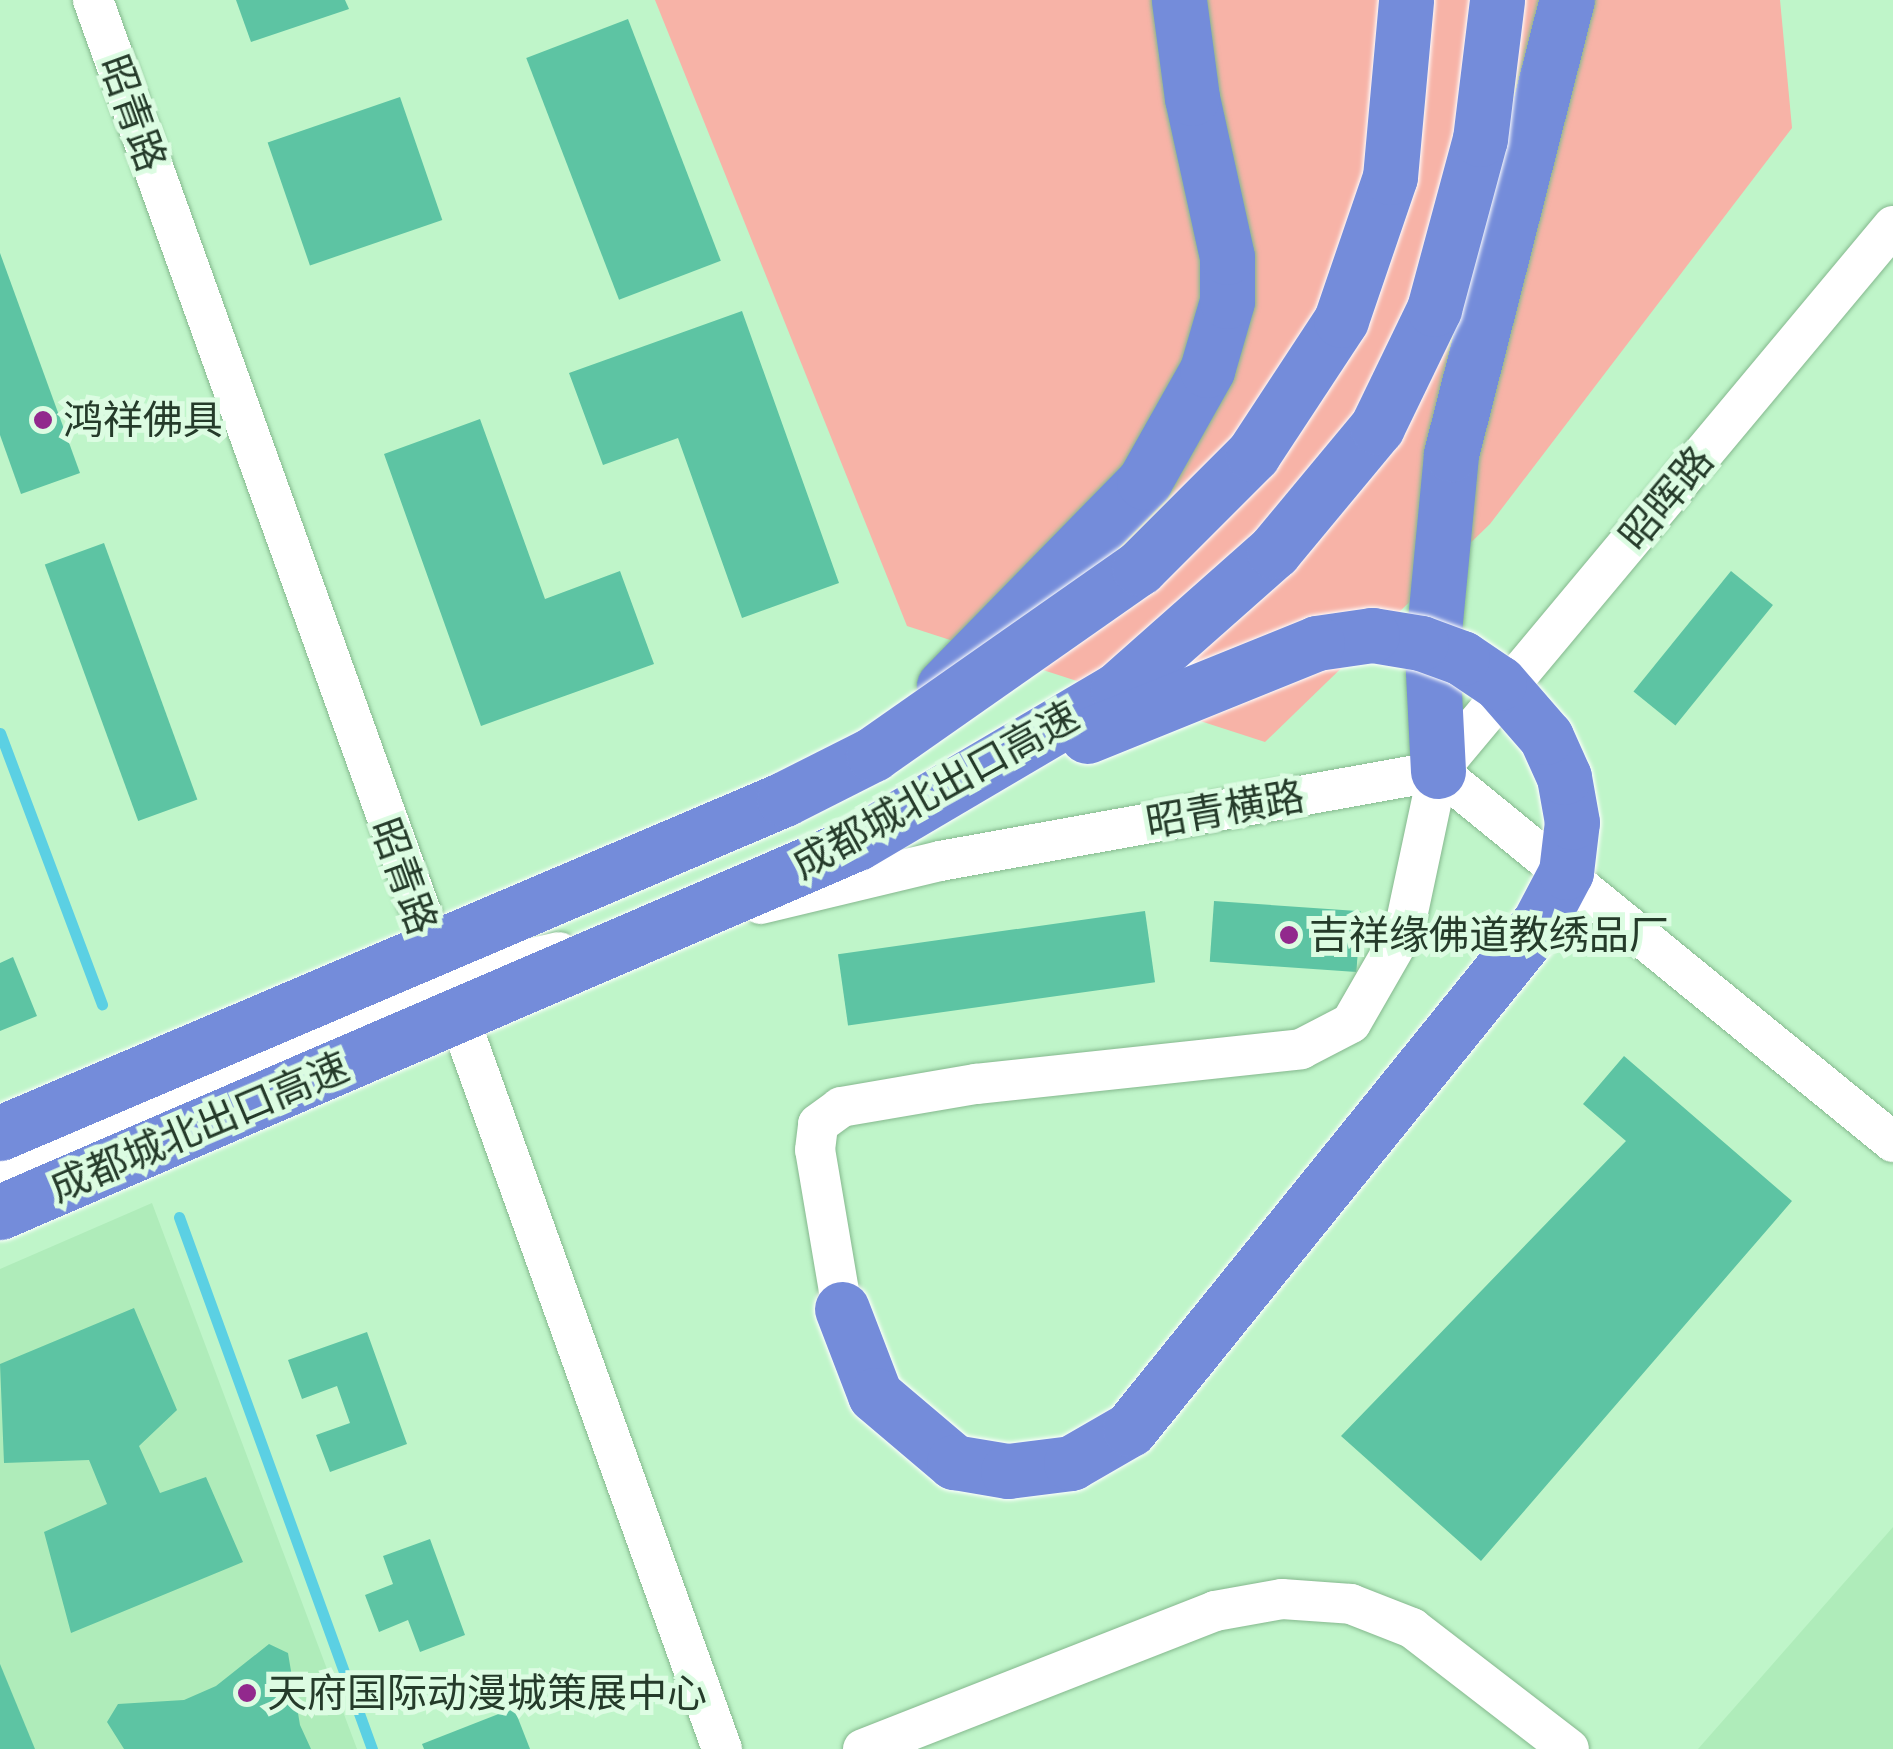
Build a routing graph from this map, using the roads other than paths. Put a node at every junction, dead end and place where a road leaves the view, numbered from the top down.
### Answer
1 (93, 0) edge
2 (1179, 0) edge
3 (1406, 0) edge
4 (1497, 0) edge
5 (1567, 0) edge
6 (1893, 226) edge
7 (873, 754) junction
8 (1438, 771) junction
9 (857, 843) junction
10 (440, 980) junction
11 (0, 1133) edge
12 (1893, 1142) edge
13 (0, 1170) edge
14 (0, 1212) edge
15 (842, 1308) joint
16 (722, 1749) edge
17 (863, 1749) edge
18 (1569, 1749) edge

1 - 10 street, 昭青路
2 - 7 highway, bridge
3 - 7 highway, 成都城北出口高速, bridge
4 - 9 highway, 成都城北出口高速, bridge
5 - 8 highway
6 - 8 street, 昭晖路
7 - 11 highway, 成都城北出口高速, bridge
8 - 10 street, 昭青横路
8 - 12 street
8 - 15 street
9 - 14 highway, 成都城北出口高速, bridge
9 - 15 highway, bridge
10 - 13 street, 昭青横路
10 - 16 street, 昭青路
17 - 18 street

